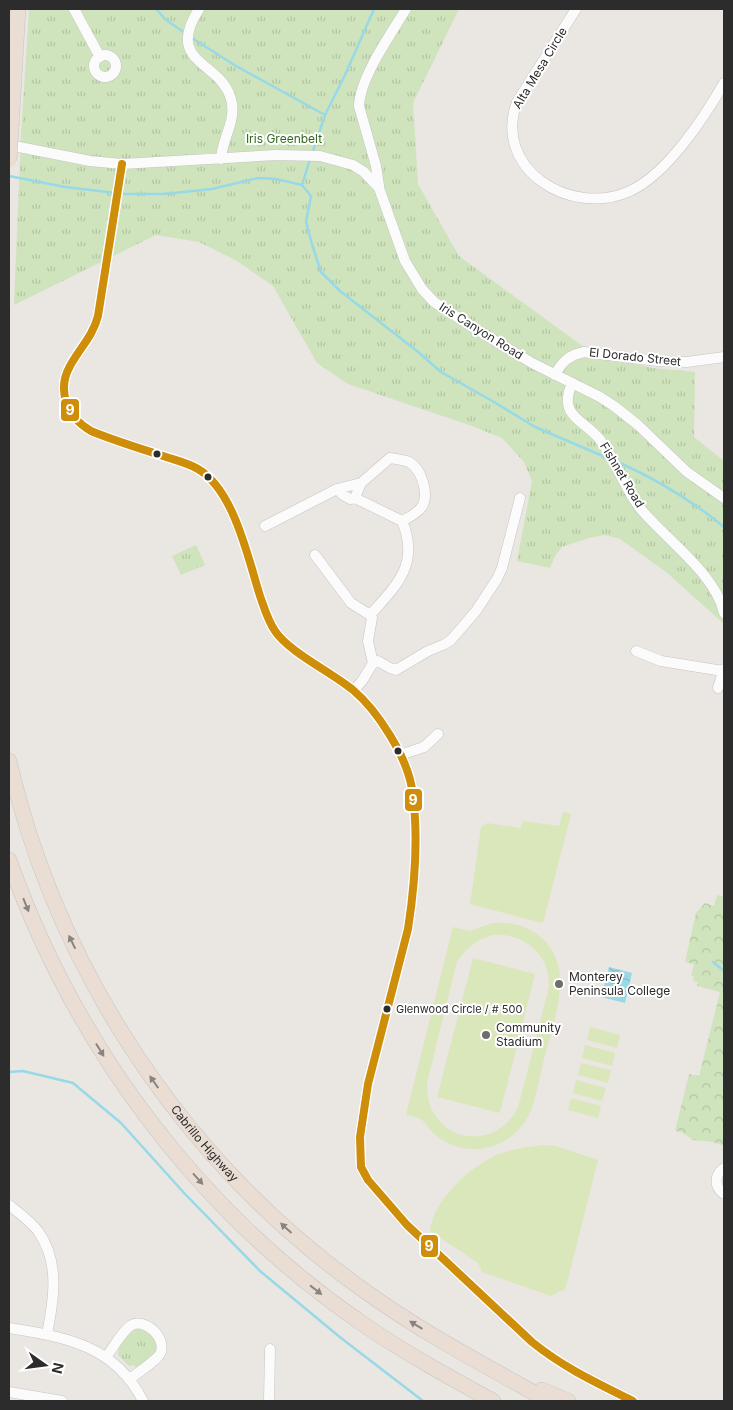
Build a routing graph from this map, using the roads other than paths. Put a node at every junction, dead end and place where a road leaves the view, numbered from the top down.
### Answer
1 (18, 9) edge
2 (74, 9) edge
3 (199, 9) edge
4 (406, 9) edge
5 (576, 9) edge
6 (100, 57) dead end
7 (724, 83) edge
8 (9, 145) edge
9 (221, 159) junction
10 (9, 160) edge
11 (122, 164) junction
12 (379, 188) junction
13 (724, 357) edge
14 (555, 374) junction
15 (572, 383) junction
16 (361, 483) junction
17 (336, 489) junction
18 (355, 498) junction
19 (520, 498) dead end
20 (724, 498) edge
21 (402, 521) junction
22 (265, 526) dead end
23 (314, 555) dead end
24 (724, 614) edge
25 (370, 615) junction
26 (636, 651) dead end
27 (373, 663) junction
28 (724, 670) edge
29 (718, 688) dead end
30 (354, 690) junction
31 (438, 734) dead end
32 (400, 755) junction
33 (9, 761) edge
34 (9, 860) edge
35 (724, 1168) edge
36 (724, 1194) edge
37 (9, 1205) edge
38 (9, 1328) edge
39 (47, 1334) junction
40 (270, 1349) dead end
41 (106, 1357) junction
42 (475, 1359) junction
43 (130, 1379) junction
44 (471, 1389) junction
45 (9, 1392) edge
46 (62, 1401) edge
47 (143, 1401) edge
48 (269, 1401) edge
49 (484, 1401) edge
50 (494, 1401) edge
51 (549, 1401) edge
52 (568, 1401) edge
53 (633, 1401) edge

1 - 10 highway, bridge
2 - 6 street
3 - 9 street
4 - 12 street
5 - 7 street, Alta Mesa Circle
8 - 11 street, Iris Canyon Road
9 - 11 street, Iris Canyon Road
9 - 12 street, Iris Canyon Road
11 - 30 street
12 - 14 street, Iris Canyon Road
13 - 14 street, El Dorado Street
14 - 15 street, Iris Canyon Road
15 - 20 street, Iris Canyon Road
15 - 24 street, Fishnet Road
16 - 17 street
16 - 18 street
16 - 21 street
17 - 18 street
17 - 22 street
18 - 21 street
19 - 27 street
21 - 25 street
23 - 25 street
25 - 27 street
26 - 28 street
27 - 30 street
28 - 29 street
30 - 32 street
31 - 32 street
32 - 53 street
42 -> 33 highway, Cabrillo Highway
34 -> 44 highway
35 - 36 street
37 - 39 street
38 - 39 street
39 - 41 street
40 - 48 street
41 - 43 street
41 - 43 street
42 - 51 highway, Cabrillo Highway
42 - 52 highway
43 - 47 street
44 - 49 highway
44 - 50 highway
45 - 46 street

